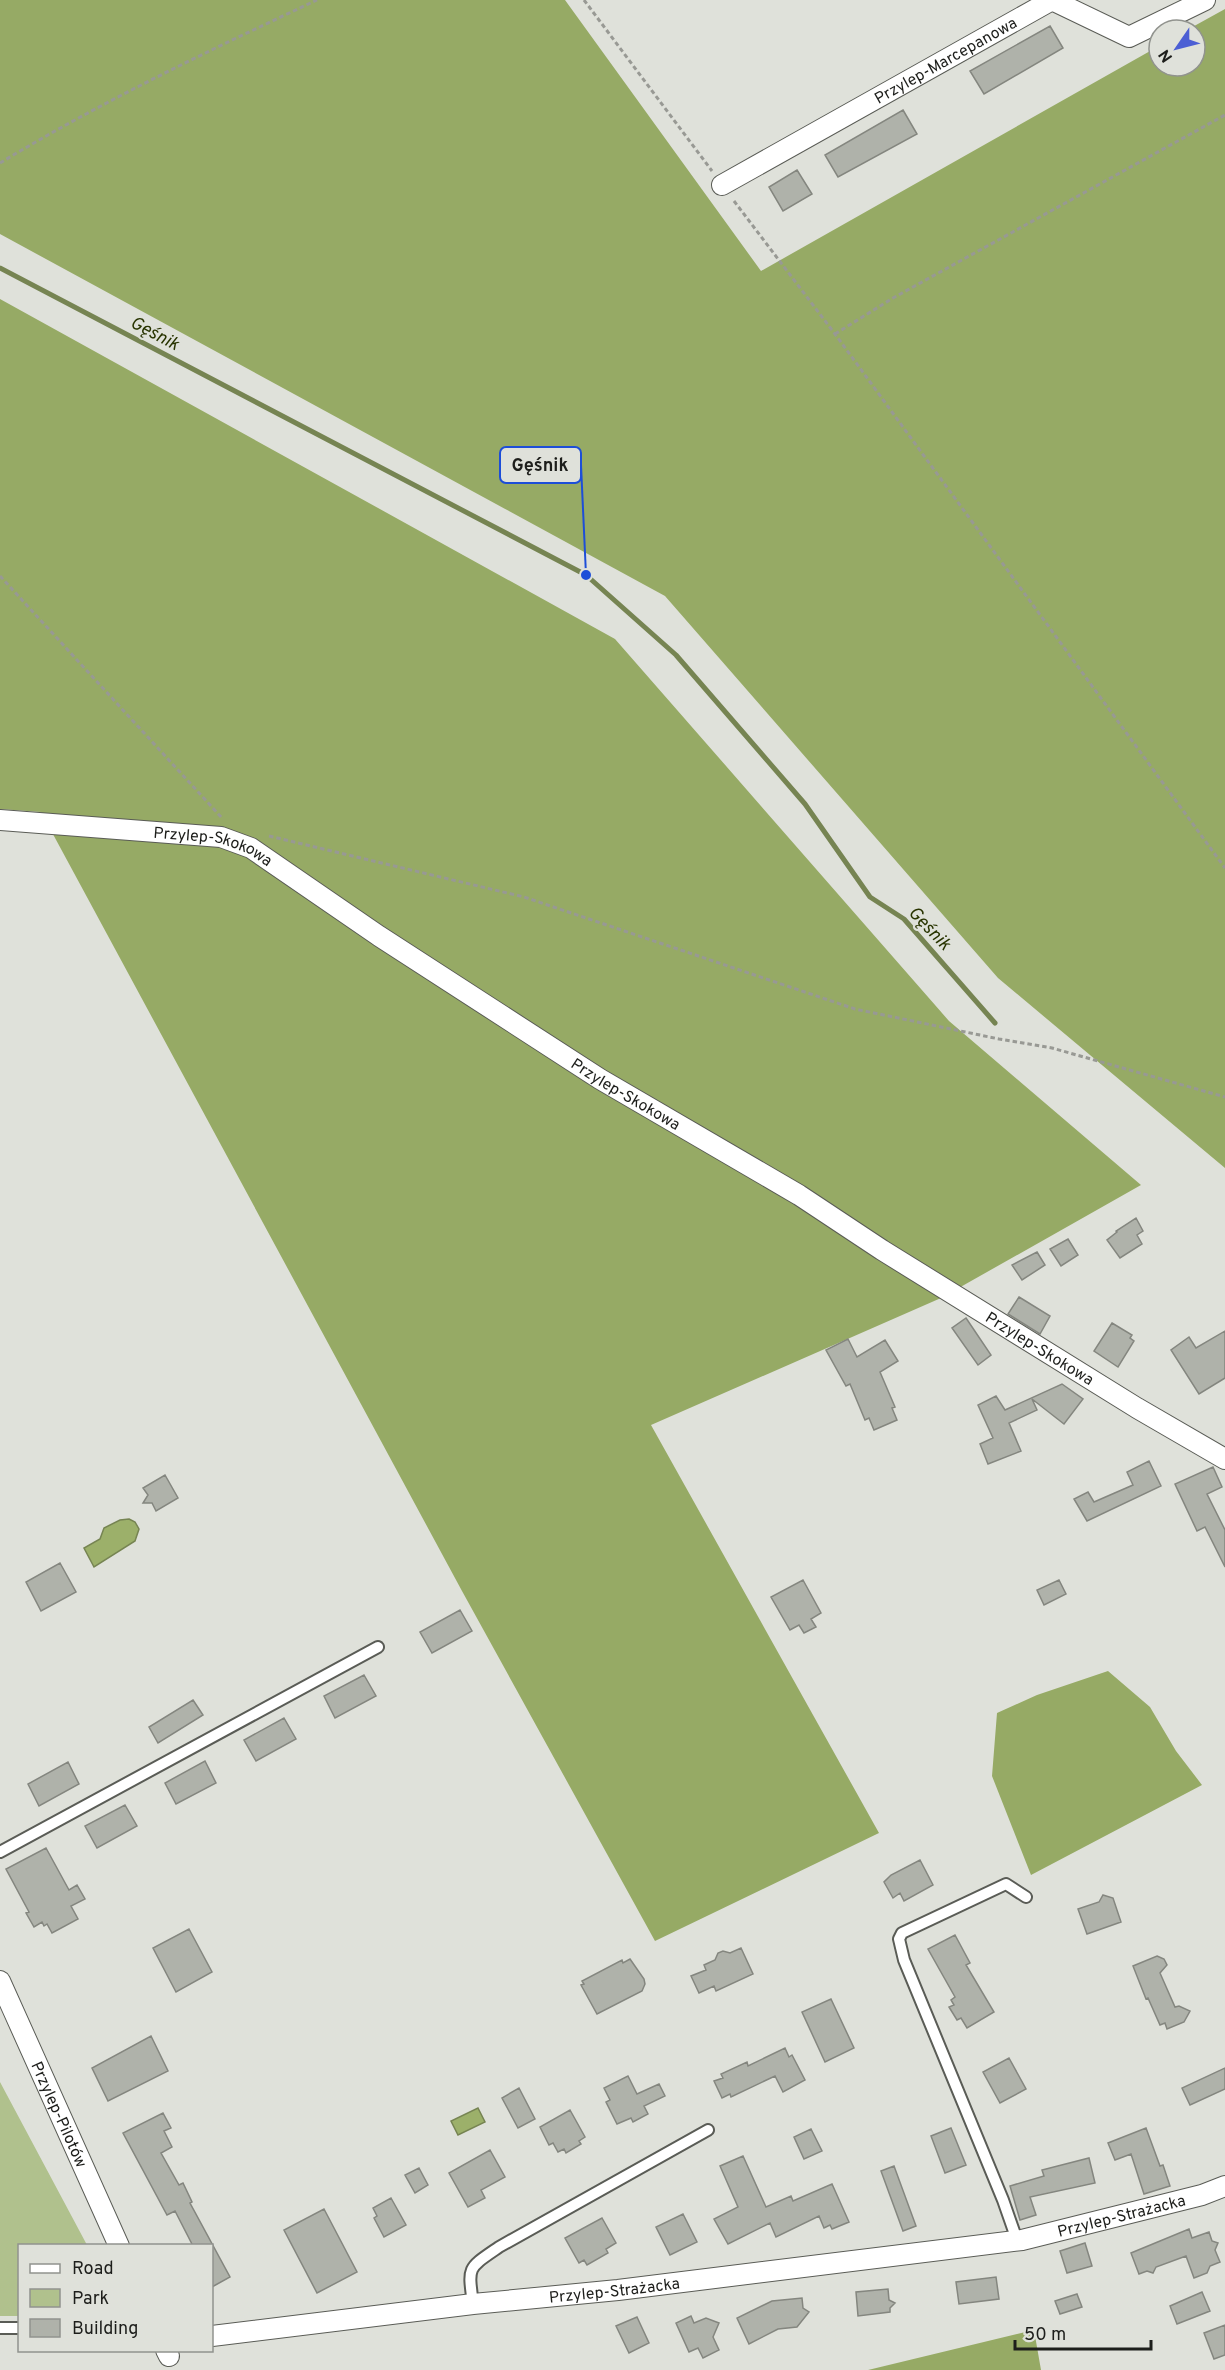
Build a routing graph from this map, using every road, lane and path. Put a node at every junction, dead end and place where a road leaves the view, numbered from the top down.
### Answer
1 (317, 0) edge
2 (584, 0) edge
3 (1205, 0) edge
4 (1225, 115) edge
5 (0, 163) edge
6 (722, 185) junction
7 (835, 334) junction
8 (0, 576) edge
9 (0, 820) edge
10 (224, 820) dead end
11 (265, 836) dead end
12 (1225, 868) edge
13 (1225, 1097) edge
14 (1225, 1459) edge
15 (378, 1647) dead end
16 (0, 1852) edge
17 (1026, 1897) dead end
18 (0, 1981) edge
19 (708, 2130) dead end
20 (1225, 2186) edge
21 (1017, 2240) junction
22 (118, 2244) edge
23 (473, 2304) junction
24 (0, 2328) edge
25 (18, 2328) edge
26 (213, 2336) edge

1 - 5 path
2 - 6 path
3 - 6 street, Przylep-Marcepanowa
4 - 7 path
6 - 7 path
7 - 12 path
8 - 10 path
9 - 14 street, Przylep-Skokowa
11 - 13 path
15 - 16 lane
17 - 21 lane
18 - 22 street, Przylep-Pilotów
19 - 23 lane
20 - 21 street, Przylep-Strażacka
21 - 23 street, Przylep-Strażacka
23 - 26 street, Przylep-Strażacka
24 - 25 lane

